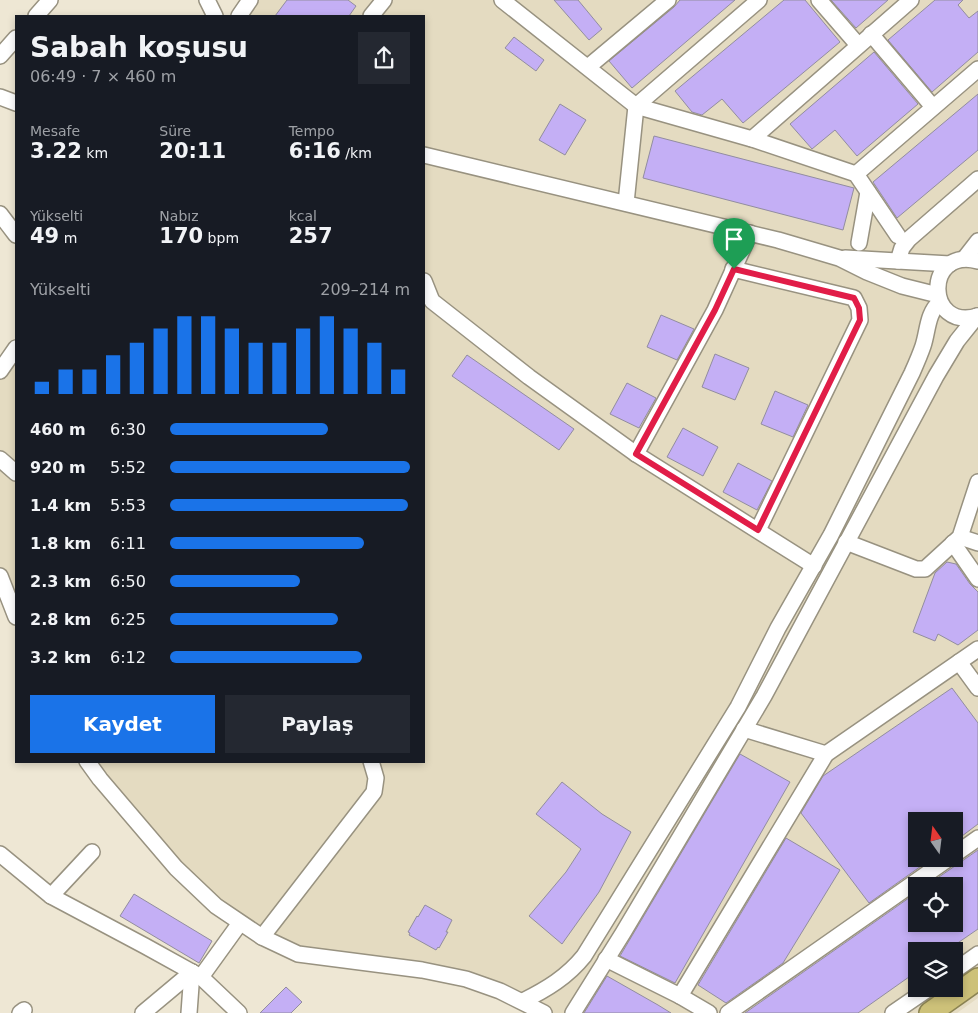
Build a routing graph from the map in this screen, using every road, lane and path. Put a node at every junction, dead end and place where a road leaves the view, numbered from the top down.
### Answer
1 (50, 0) edge
2 (207, 0) edge
3 (250, 0) edge
4 (384, 0) edge
5 (502, 0) edge
6 (668, 0) edge
7 (758, 0) edge
8 (819, 0) edge
9 (911, 0) edge
10 (37, 15) edge
11 (214, 15) edge
12 (240, 15) edge
13 (372, 15) edge
14 (871, 34) junction
15 (15, 39) edge
16 (858, 45) junction
17 (0, 56) edge
18 (588, 68) junction
19 (978, 69) edge
20 (0, 97) edge
21 (15, 103) edge
22 (636, 106) junction
23 (933, 107) junction
24 (752, 139) junction
25 (425, 155) edge
26 (856, 174) junction
27 (978, 179) edge
28 (868, 192) junction
29 (626, 203) junction
30 (1, 216) edge
31 (15, 233) edge
32 (750, 233) junction
33 (898, 236) dead end
34 (978, 241) edge
35 (859, 243) dead end
36 (839, 258) junction
37 (898, 260) junction
38 (964, 261) edge
39 (734, 269) junction
40 (425, 283) edge
41 (939, 299) junction
42 (978, 316) edge
43 (15, 349) edge
44 (0, 371) edge
45 (636, 454) junction
46 (0, 459) edge
47 (15, 473) edge
48 (978, 482) edge
49 (758, 530) junction
50 (957, 540) junction
51 (846, 542) junction
52 (978, 543) edge
53 (814, 566) junction
54 (0, 576) edge
55 (978, 579) edge
56 (15, 614) edge
57 (978, 649) edge
58 (959, 662) junction
59 (978, 688) edge
60 (744, 730) junction
61 (826, 754) junction
62 (89, 763) edge
63 (371, 763) edge
64 (978, 838) edge
65 (963, 849) edge
66 (92, 852) dead end
67 (0, 854) edge
68 (935, 868) edge
69 (51, 896) junction
70 (240, 923) junction
71 (262, 937) junction
72 (978, 954) edge
73 (606, 959) junction
74 (963, 965) edge
75 (196, 974) junction
76 (978, 979) edge
77 (680, 996) junction
78 (916, 997) edge
79 (532, 1009) edge
80 (143, 1013) edge
81 (189, 1013) edge
82 (239, 1013) edge
83 (573, 1013) edge
84 (709, 1013) edge
85 (728, 1013) edge
86 (893, 1013) edge
87 (930, 1013) edge

1 - 10 street
2 - 11 street
3 - 12 street
4 - 13 street
5 - 18 street
6 - 18 street
7 - 22 street
8 - 16 street
9 - 14 street
14 - 16 street
14 - 23 street
15 - 17 street
16 - 24 street
18 - 22 street
19 - 23 street
20 - 21 street
22 - 24 street
22 - 29 street
23 - 26 street
24 - 26 street
25 - 29 street
26 - 28 street
27 - 37 street
28 - 33 street
28 - 35 street
29 - 32 street
30 - 31 street
32 - 36 street
32 - 39 street
34 - 38 street
36 - 37 street
36 - 41 street
37 - 38 street
38 - 41 street
39 - 45 street
39 - 49 street
40 - 45 street
41 - 42 street
41 - 53 street
42 - 51 street
43 - 44 street
45 - 49 street
46 - 47 street
48 - 50 street
49 - 53 street
50 - 51 street
50 - 52 street
50 - 55 street
51 - 60 street
53 - 79 street
54 - 56 street
57 - 58 street
58 - 59 street
58 - 61 street
60 - 61 street
60 - 73 street
61 - 77 street
62 - 70 street
63 - 71 street
64 - 65 street
66 - 69 street
67 - 69 street
68 - 85 street
69 - 75 street
70 - 71 street
70 - 75 street
71 - 79 street
72 - 74 street
73 - 77 street
73 - 83 street
75 - 80 street
75 - 81 street
75 - 82 street
76 - 87 highway
77 - 84 street
78 - 86 street

